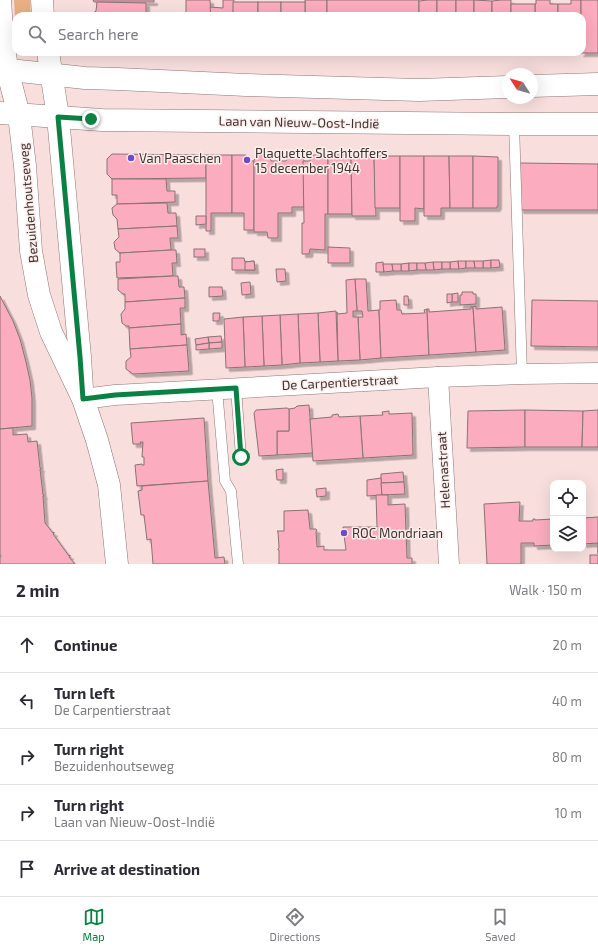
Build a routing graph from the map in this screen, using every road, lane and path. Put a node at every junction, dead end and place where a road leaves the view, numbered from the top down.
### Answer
1 (0, 0) edge
2 (42, 0) edge
3 (43, 12) edge
4 (49, 56) edge
5 (3, 69) edge
6 (52, 75) junction
7 (598, 84) edge
8 (538, 86) edge
9 (502, 87) edge
10 (10, 114) edge
11 (58, 117) junction
12 (514, 124) junction
13 (598, 124) edge
14 (598, 373) edge
15 (522, 374) junction
16 (438, 377) junction
17 (226, 389) junction
18 (83, 399) junction
19 (241, 457) dead end
20 (117, 564) edge
21 (238, 564) edge
22 (449, 564) edge

1 - 5 main road, Bezuidenhoutseweg
2 - 3 main road
4 - 6 main road, Bezuidenhoutseweg
5 - 6 main road
5 - 10 main road, Bezuidenhoutseweg
6 - 9 main road
6 - 11 main road, Bezuidenhoutseweg
7 - 8 main road
10 - 11 main road, Laan van Nieuw-Oost-Indië
10 - 18 main road, Bezuidenhoutseweg
11 - 12 main road, Laan van Nieuw-Oost-Indië
11 - 18 main road, Bezuidenhoutseweg
12 - 13 main road, Laan van Nieuw-Oost-Indië
12 - 15 lane
14 - 15 street, De Carpentierstraat
15 - 16 street, De Carpentierstraat
16 - 17 street, De Carpentierstraat
16 - 22 street, Helenastraat
17 - 18 street, De Carpentierstraat
17 - 19 lane
17 - 21 lane
18 - 20 main road, Bezuidenhoutseweg

